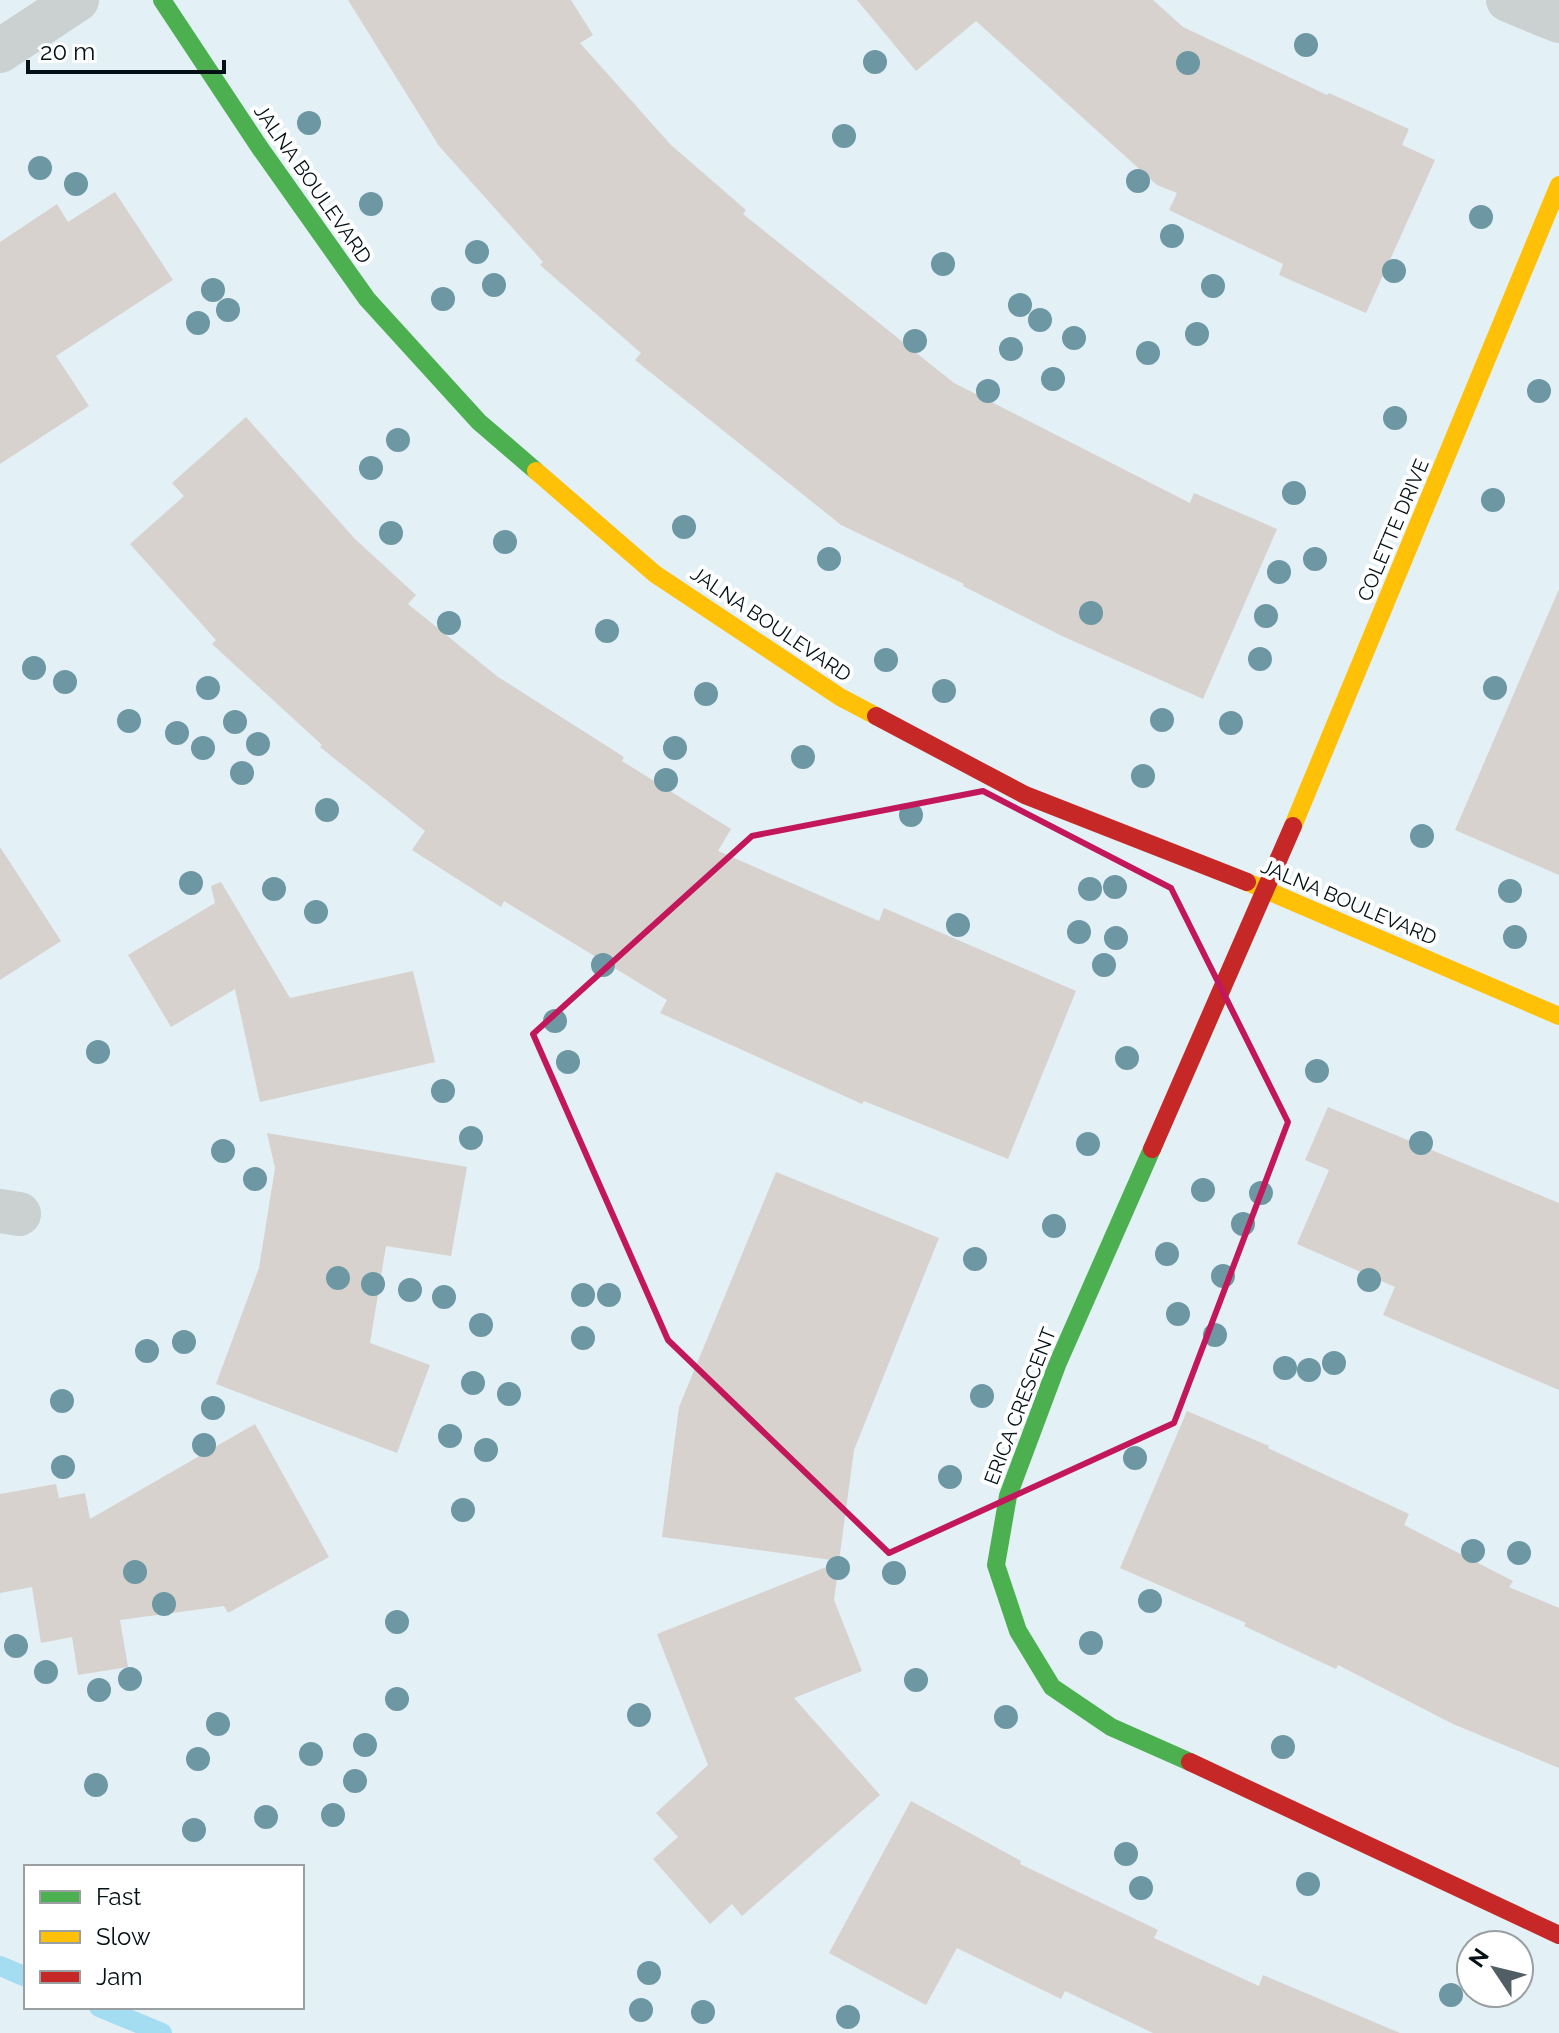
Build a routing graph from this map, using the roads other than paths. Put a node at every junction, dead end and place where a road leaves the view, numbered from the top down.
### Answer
1 (77, 0) edge
2 (162, 0) edge
3 (1508, 0) edge
4 (1559, 21) edge
5 (0, 51) edge
6 (1559, 185) edge
7 (1267, 890) junction
8 (1559, 1016) edge
9 (1559, 1935) edge

1 - 5 street
2 - 7 street, JALNA BOULEVARD
3 - 4 street
6 - 7 street, COLETTE DRIVE
7 - 8 street, JALNA BOULEVARD
7 - 9 street, ERICA CRESCENT

